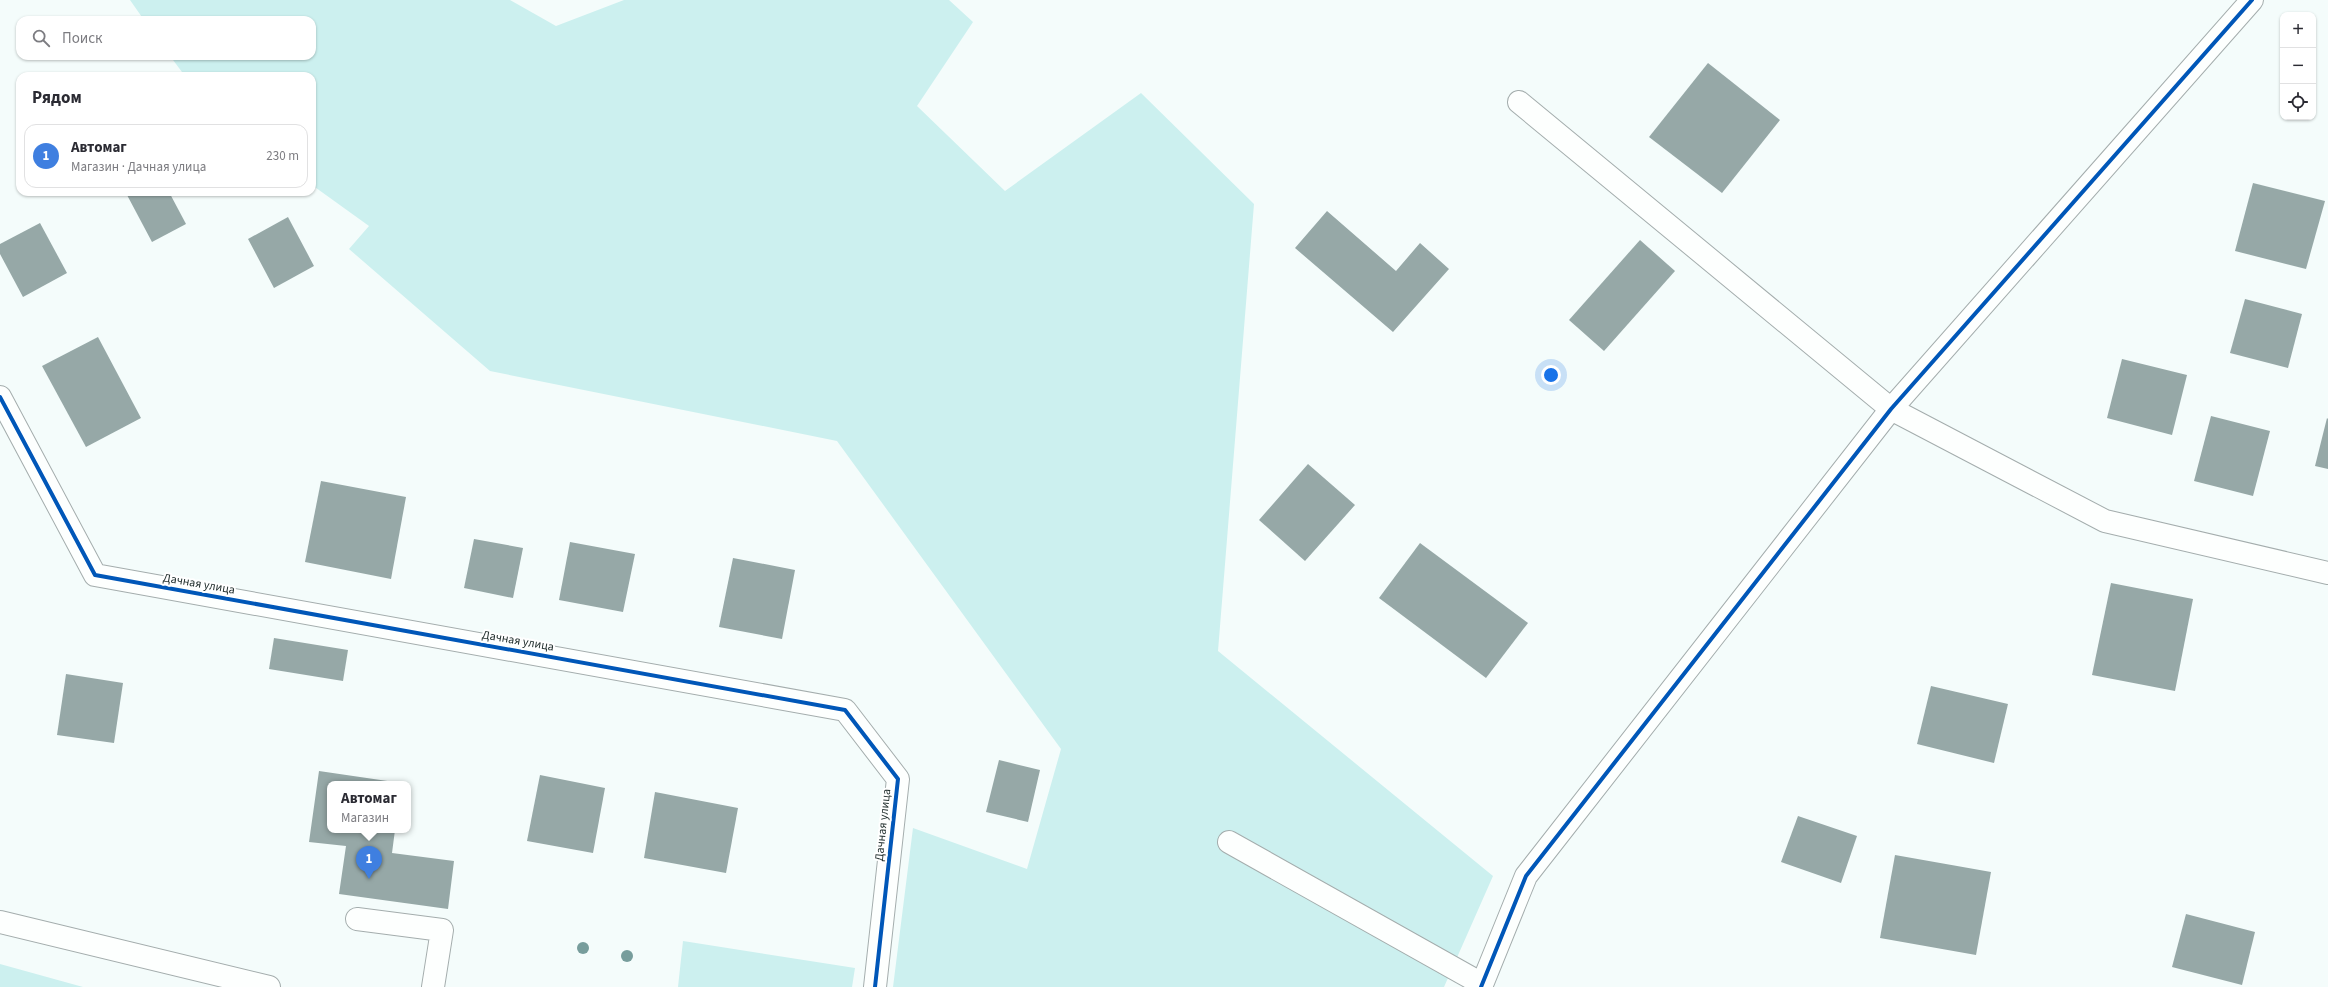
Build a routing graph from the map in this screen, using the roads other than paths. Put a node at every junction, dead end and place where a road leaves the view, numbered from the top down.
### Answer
1 (2252, 0) edge
2 (1519, 102) dead end
3 (0, 397) edge
4 (1891, 409) junction
5 (2328, 573) edge
6 (1229, 842) dead end
7 (357, 919) dead end
8 (0, 922) edge
9 (1482, 985) edge
10 (269, 987) edge
11 (433, 987) edge
12 (875, 987) edge

1 - 4 street
2 - 4 street
3 - 12 street, Дачная улица
4 - 5 street
4 - 9 street
6 - 9 street
7 - 11 street
8 - 10 street

